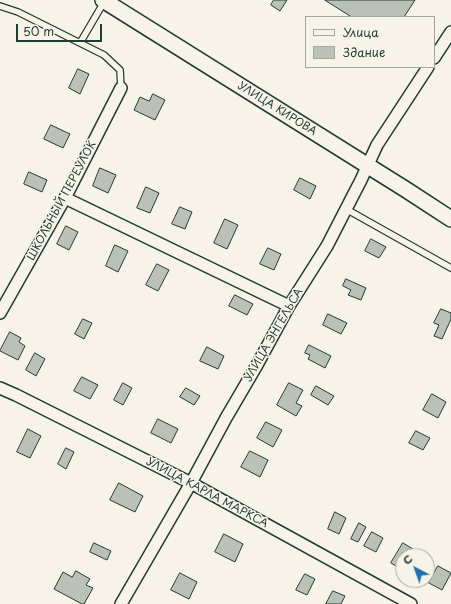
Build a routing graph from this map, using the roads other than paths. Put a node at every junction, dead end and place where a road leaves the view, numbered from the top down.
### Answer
1 (104, 0) edge
2 (0, 6) edge
3 (451, 32) edge
4 (80, 43) junction
5 (435, 56) edge
6 (427, 68) edge
7 (121, 88) joint
8 (367, 166) junction
9 (65, 198) junction
10 (346, 209) junction
11 (451, 219) edge
12 (451, 268) edge
13 (289, 306) junction
14 (0, 313) edge
15 (0, 388) edge
16 (191, 483) junction
17 (121, 604) edge
18 (410, 604) edge

1 - 4 lane
1 - 8 main road, УЛИЦА КИРОВА
2 - 4 lane
3 - 5 street
4 - 7 lane
6 - 8 street, УЛИЦА ЭНГЕЛЬСА
7 - 9 street, ШКОЛЬНЫЙ ПЕРЕУЛОК
8 - 10 street, УЛИЦА ЭНГЕЛЬСА
8 - 11 main road, УЛИЦА КИРОВА
9 - 13 street
9 - 14 street, ШКОЛЬНЫЙ ПЕРЕУЛОК
10 - 12 lane
10 - 13 street, УЛИЦА ЭНГЕЛЬСА
13 - 16 street, УЛИЦА ЭНГЕЛЬСА
15 - 16 street, УЛИЦА КАРЛА МАРКСА
16 - 17 street, УЛИЦА ЭНГЕЛЬСА
16 - 18 street, УЛИЦА КАРЛА МАРКСА

